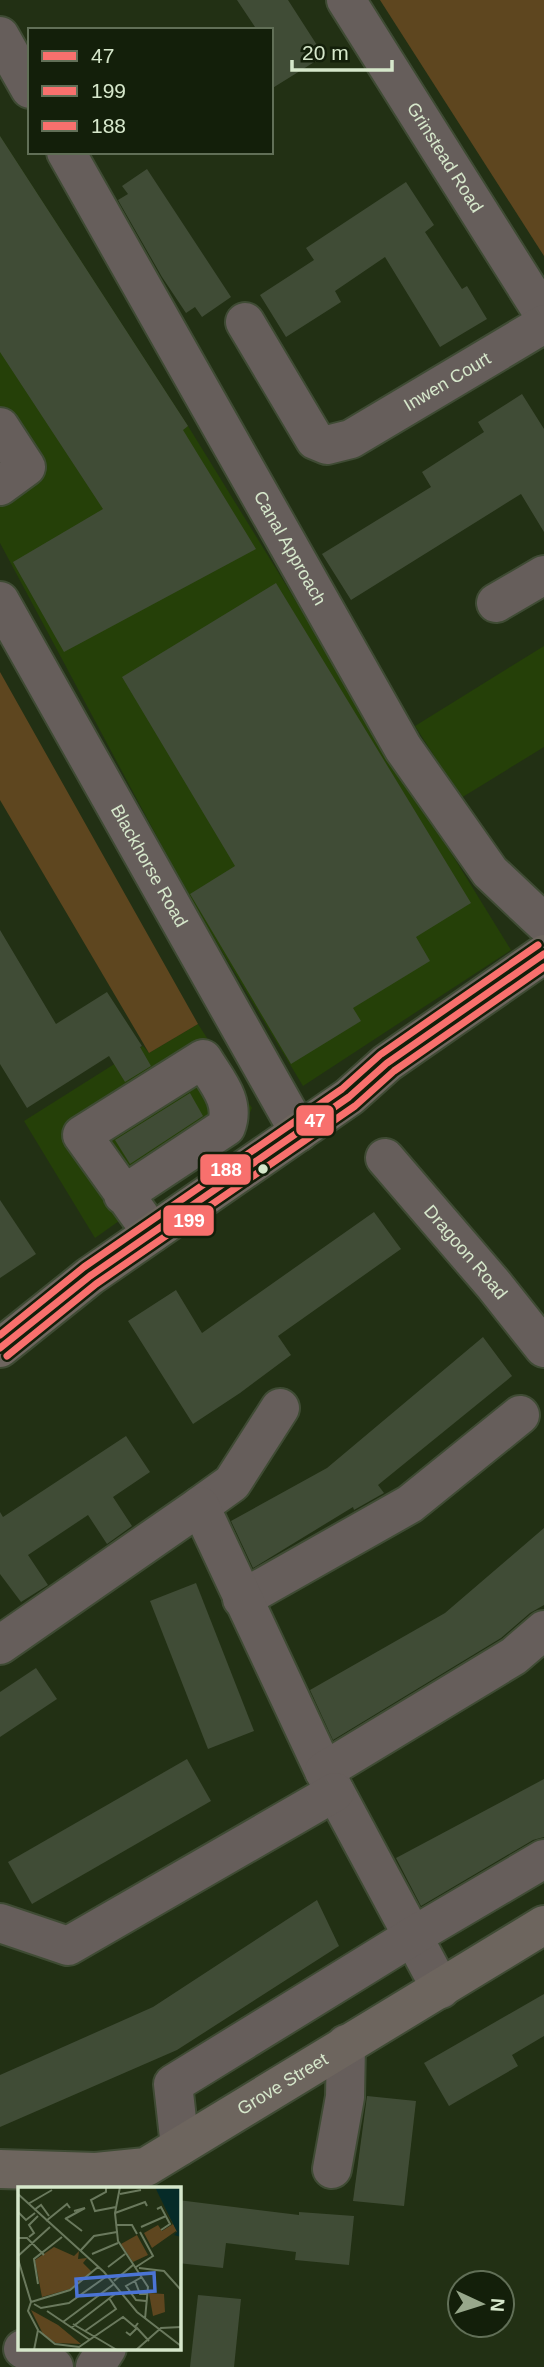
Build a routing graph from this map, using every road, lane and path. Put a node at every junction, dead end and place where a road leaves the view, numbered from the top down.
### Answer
1 (345, 0) edge
2 (0, 36) edge
3 (28, 85) edge
4 (67, 154) edge
5 (544, 315) edge
6 (245, 322) dead end
7 (544, 324) edge
8 (0, 427) edge
9 (0, 486) edge
10 (544, 575) edge
11 (0, 601) edge
12 (496, 603) dead end
13 (544, 923) edge
14 (544, 954) edge
15 (299, 1132) junction
16 (385, 1158) dead end
17 (122, 1195) junction
18 (152, 1234) junction
19 (0, 1348) edge
20 (544, 1348) edge
21 (280, 1408) dead end
22 (520, 1415) dead end
23 (200, 1506) junction
24 (242, 1599) junction
25 (544, 1630) edge
26 (0, 1646) edge
27 (330, 1781) junction
28 (544, 1859) edge
29 (0, 1923) edge
30 (544, 1926) edge
31 (413, 1936) junction
32 (441, 1989) junction
33 (346, 2044) junction
34 (180, 2146) junction
35 (0, 2169) edge
36 (332, 2169) dead end
37 (147, 2178) edge
38 (106, 2350) edge
39 (95, 2367) edge

1 - 5 street, Grinstead Road
2 - 3 street
4 - 13 street, Canal Approach
6 - 7 street, Inwen Court
8 - 9 street
10 - 12 street
11 - 15 street, Blackhorse Road
14 - 15 main road
15 - 18 main road
16 - 20 street, Dragoon Road
17 - 17 street
17 - 18 street
18 - 19 main road
21 - 23 street
22 - 24 street
23 - 24 street
23 - 26 street
24 - 27 street
25 - 27 street
27 - 29 street
27 - 31 street
28 - 31 street
30 - 32 main road, Grove Street
31 - 32 street
31 - 34 street
32 - 33 main road, Grove Street
33 - 34 main road, Grove Street
33 - 36 street
34 - 37 main road, Grove Street
35 - 37 main road, Grove Street
38 - 39 street

